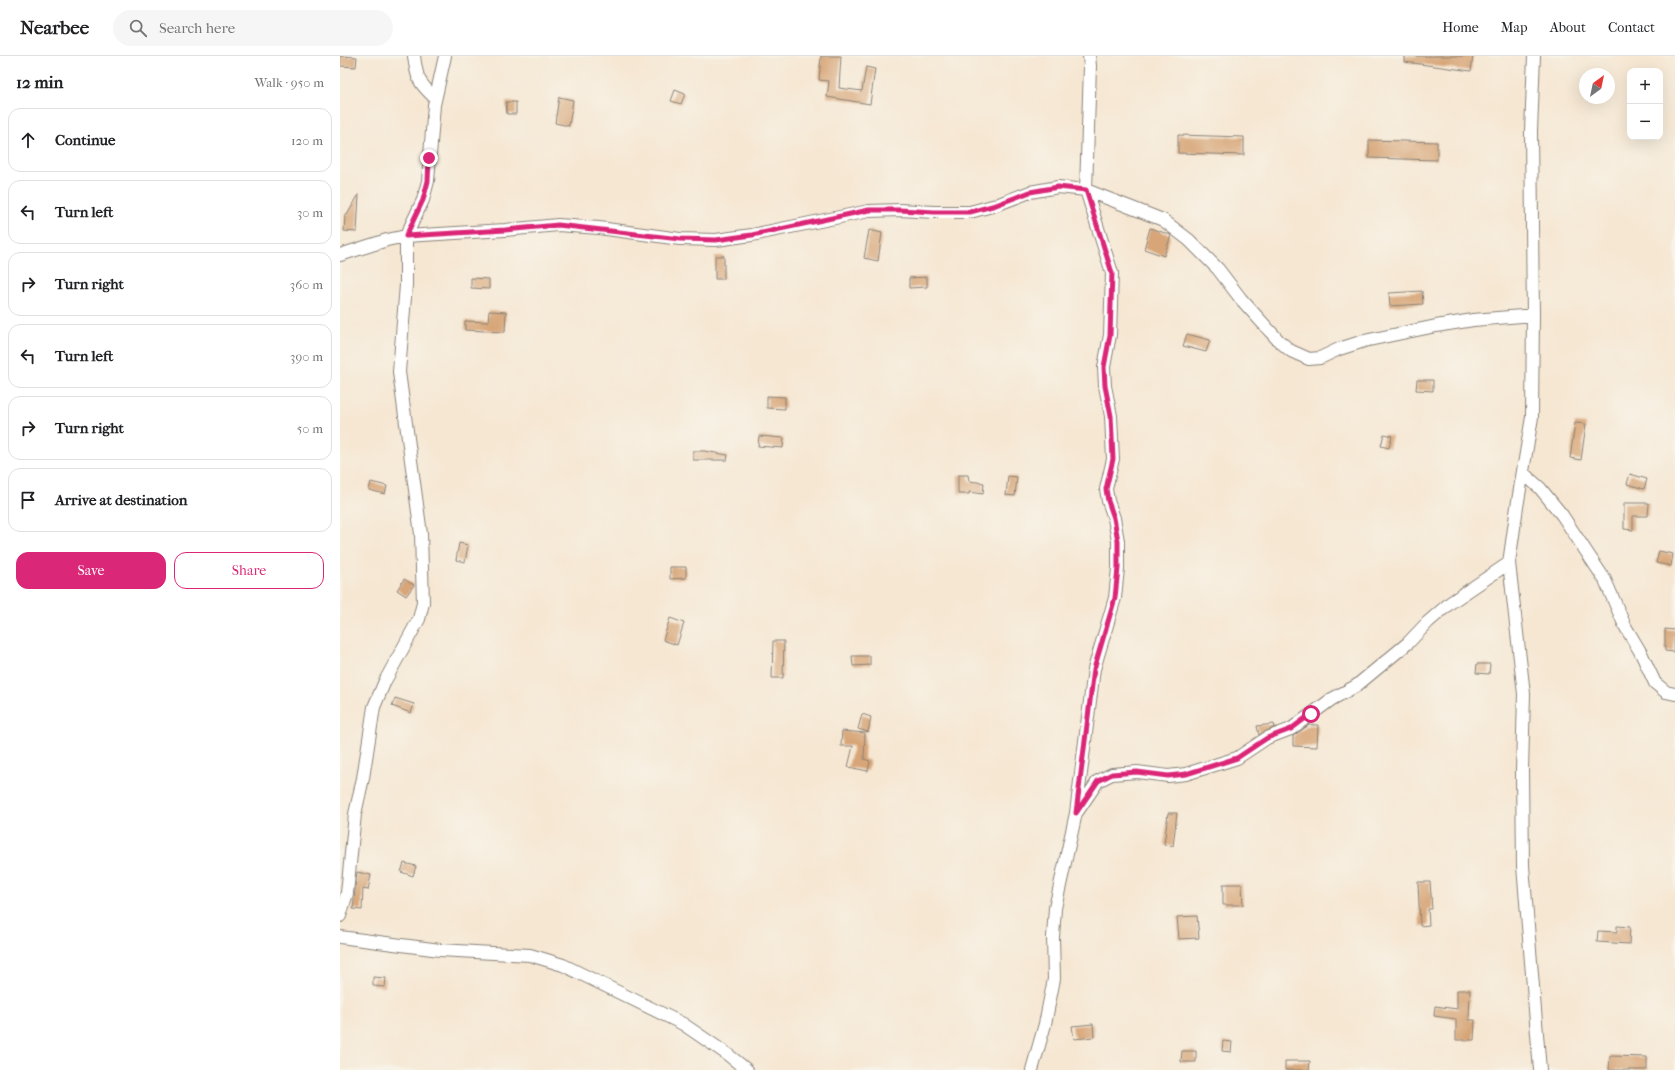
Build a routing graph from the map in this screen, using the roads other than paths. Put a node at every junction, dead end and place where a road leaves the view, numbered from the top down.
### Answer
1 (414, 56) edge
2 (445, 56) edge
3 (1089, 56) edge
4 (1534, 56) edge
5 (435, 98) junction
6 (1086, 190) junction
7 (406, 236) junction
8 (340, 256) edge
9 (1533, 315) junction
10 (1523, 473) junction
11 (1509, 563) junction
12 (1675, 694) edge
13 (1076, 813) junction
14 (340, 916) edge
15 (340, 937) edge
16 (747, 1070) edge
17 (1032, 1070) edge
18 (1540, 1070) edge

1 - 5 street
2 - 5 street
3 - 6 street
4 - 9 street
5 - 7 street
6 - 7 street
6 - 9 street
6 - 13 street
7 - 8 street
7 - 14 street
9 - 10 street
10 - 11 street
10 - 12 street
11 - 13 street
11 - 18 street
13 - 17 street
15 - 16 street

